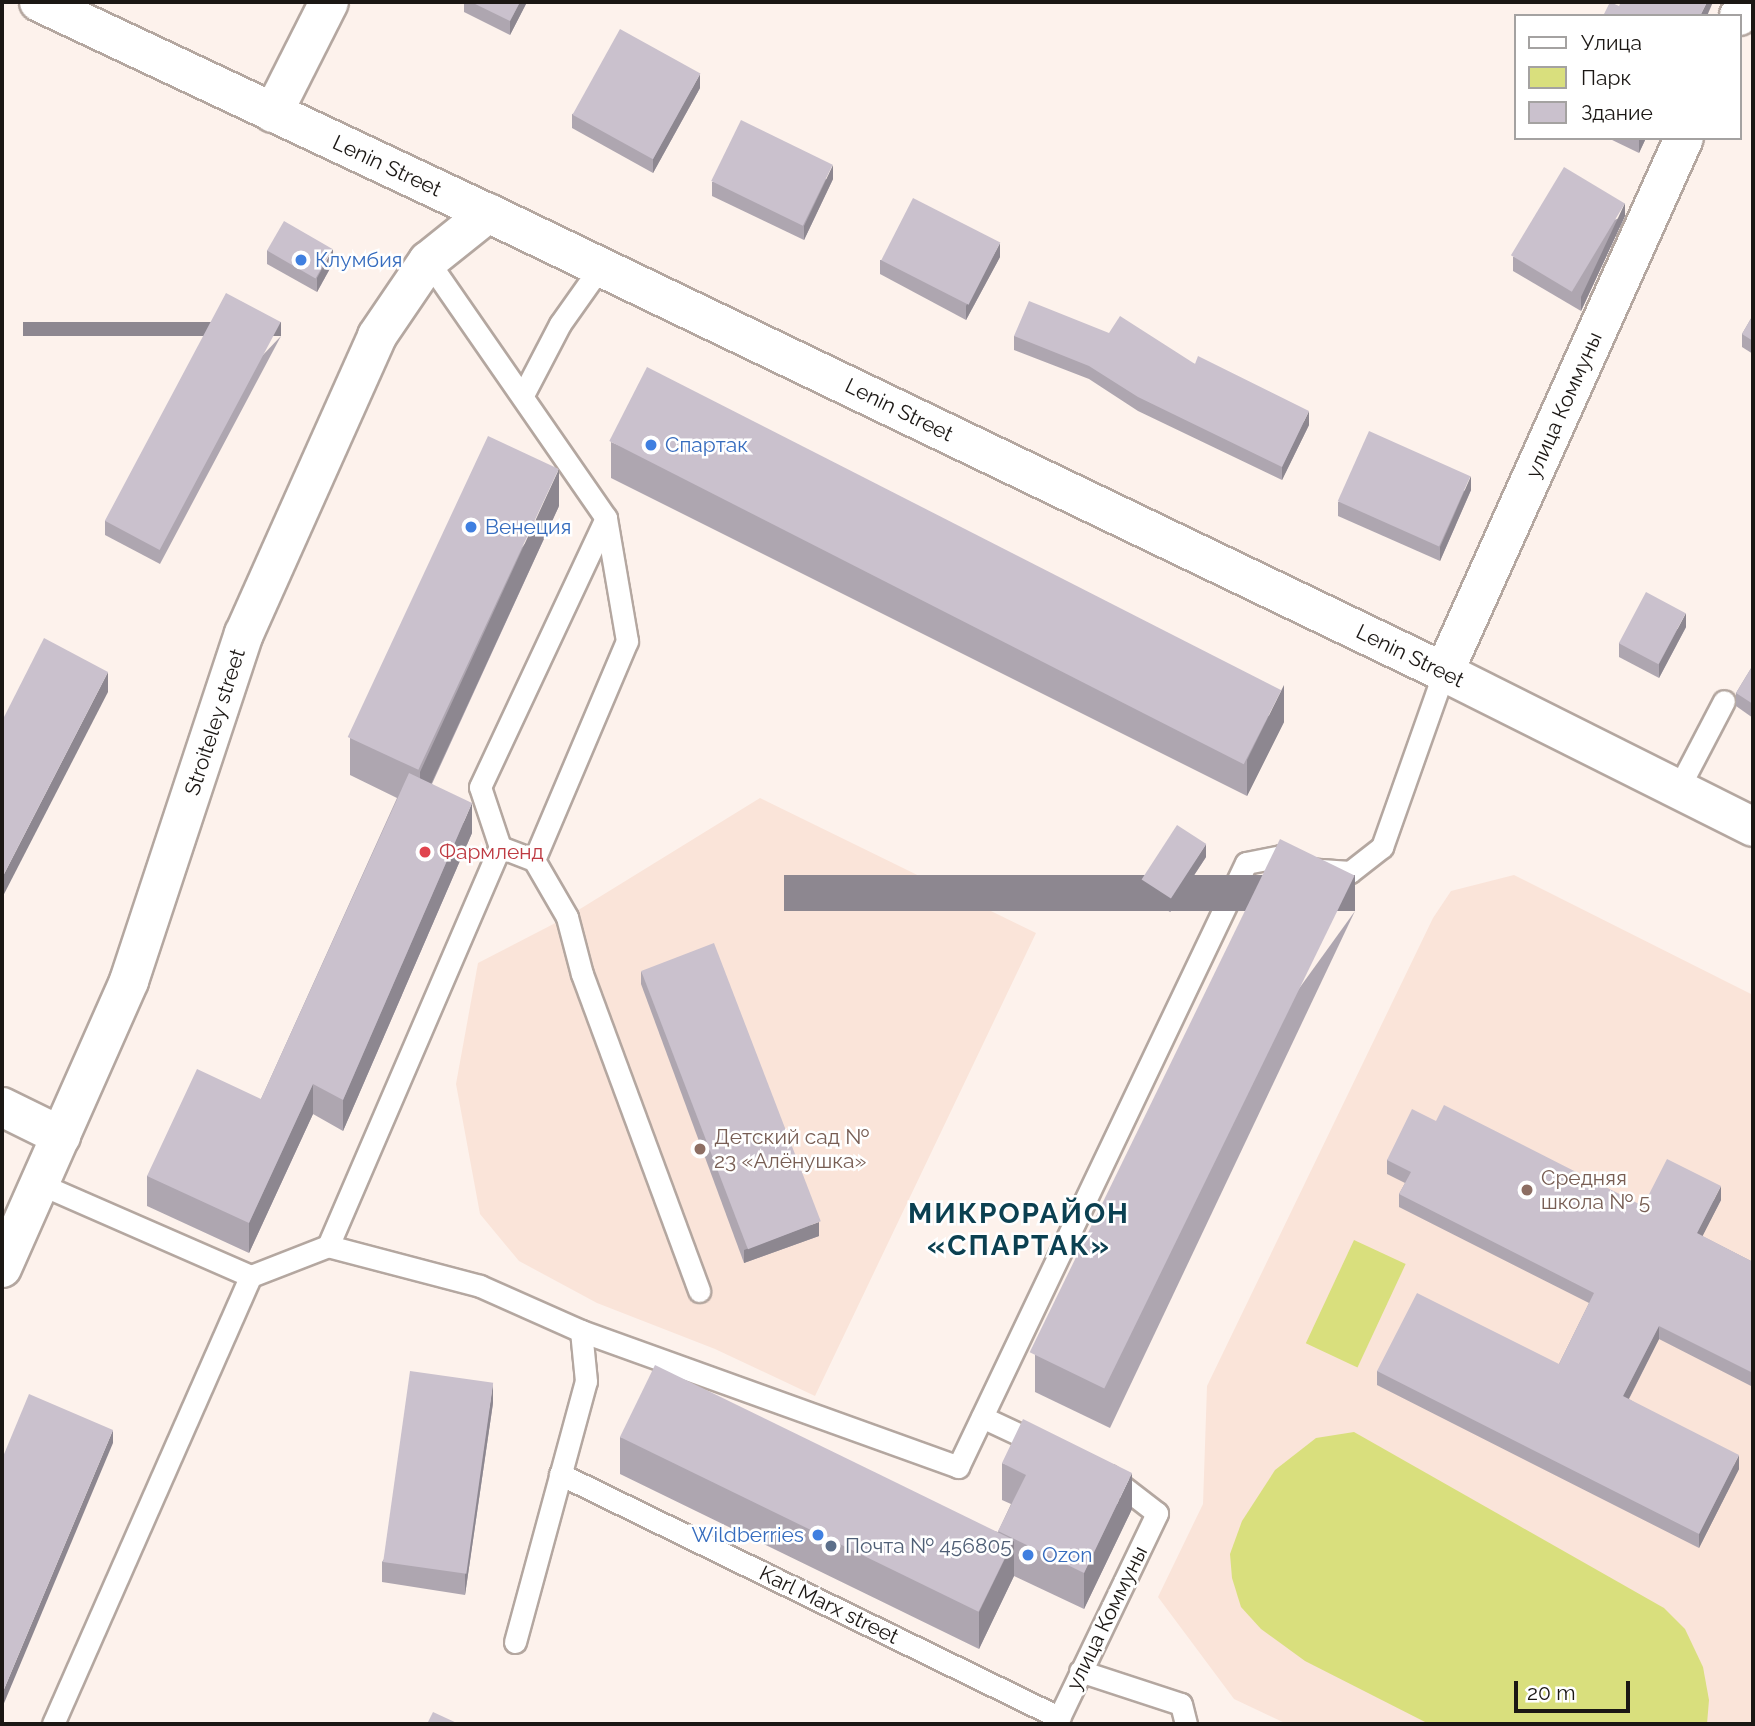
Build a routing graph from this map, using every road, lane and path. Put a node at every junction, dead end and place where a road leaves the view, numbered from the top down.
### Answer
1 (39, 2) edge
2 (329, 2) edge
3 (273, 113) junction
4 (1683, 140) edge
5 (488, 213) junction
6 (428, 261) junction
7 (601, 266) junction
8 (523, 395) junction
9 (606, 518) junction
10 (1444, 672) junction
11 (1724, 701) dead end
12 (1678, 789) junction
13 (1753, 827) edge
14 (500, 847) junction
15 (534, 860) junction
16 (5, 1117) edge
17 (61, 1136) junction
18 (40, 1184) junction
19 (328, 1246) junction
20 (2, 1268) edge
21 (251, 1276) junction
22 (699, 1291) dead end
23 (581, 1331) junction
24 (982, 1417) junction
25 (1057, 1452) edge
26 (1094, 1469) edge
27 (560, 1474) junction
28 (515, 1642) dead end
29 (1080, 1671) junction
30 (1058, 1721) edge
31 (53, 1724) edge
32 (1186, 1724) edge

1 - 3 street, Lenin Street
2 - 3 street
3 - 5 street, Lenin Street
4 - 10 street, улица Коммуны
5 - 6 street, Stroiteley street
5 - 7 street, Lenin Street
6 - 8 lane
6 - 17 street, Stroiteley street
7 - 8 lane
7 - 10 street, Lenin Street
8 - 9 lane
9 - 14 lane
9 - 15 lane
10 - 12 street, Lenin Street
10 - 24 lane
11 - 12 lane
12 - 13 street, Lenin Street
14 - 15 lane
14 - 19 lane
15 - 22 lane
16 - 17 street
17 - 18 street, Stroiteley street
18 - 20 street, Stroiteley street
18 - 21 lane
19 - 21 lane
19 - 23 lane
21 - 31 lane
23 - 24 lane
23 - 27 lane
24 - 25 lane
26 - 29 lane, улица Коммуны
27 - 28 lane
27 - 30 lane, Karl Marx street
29 - 30 lane, улица Коммуны
29 - 32 lane

